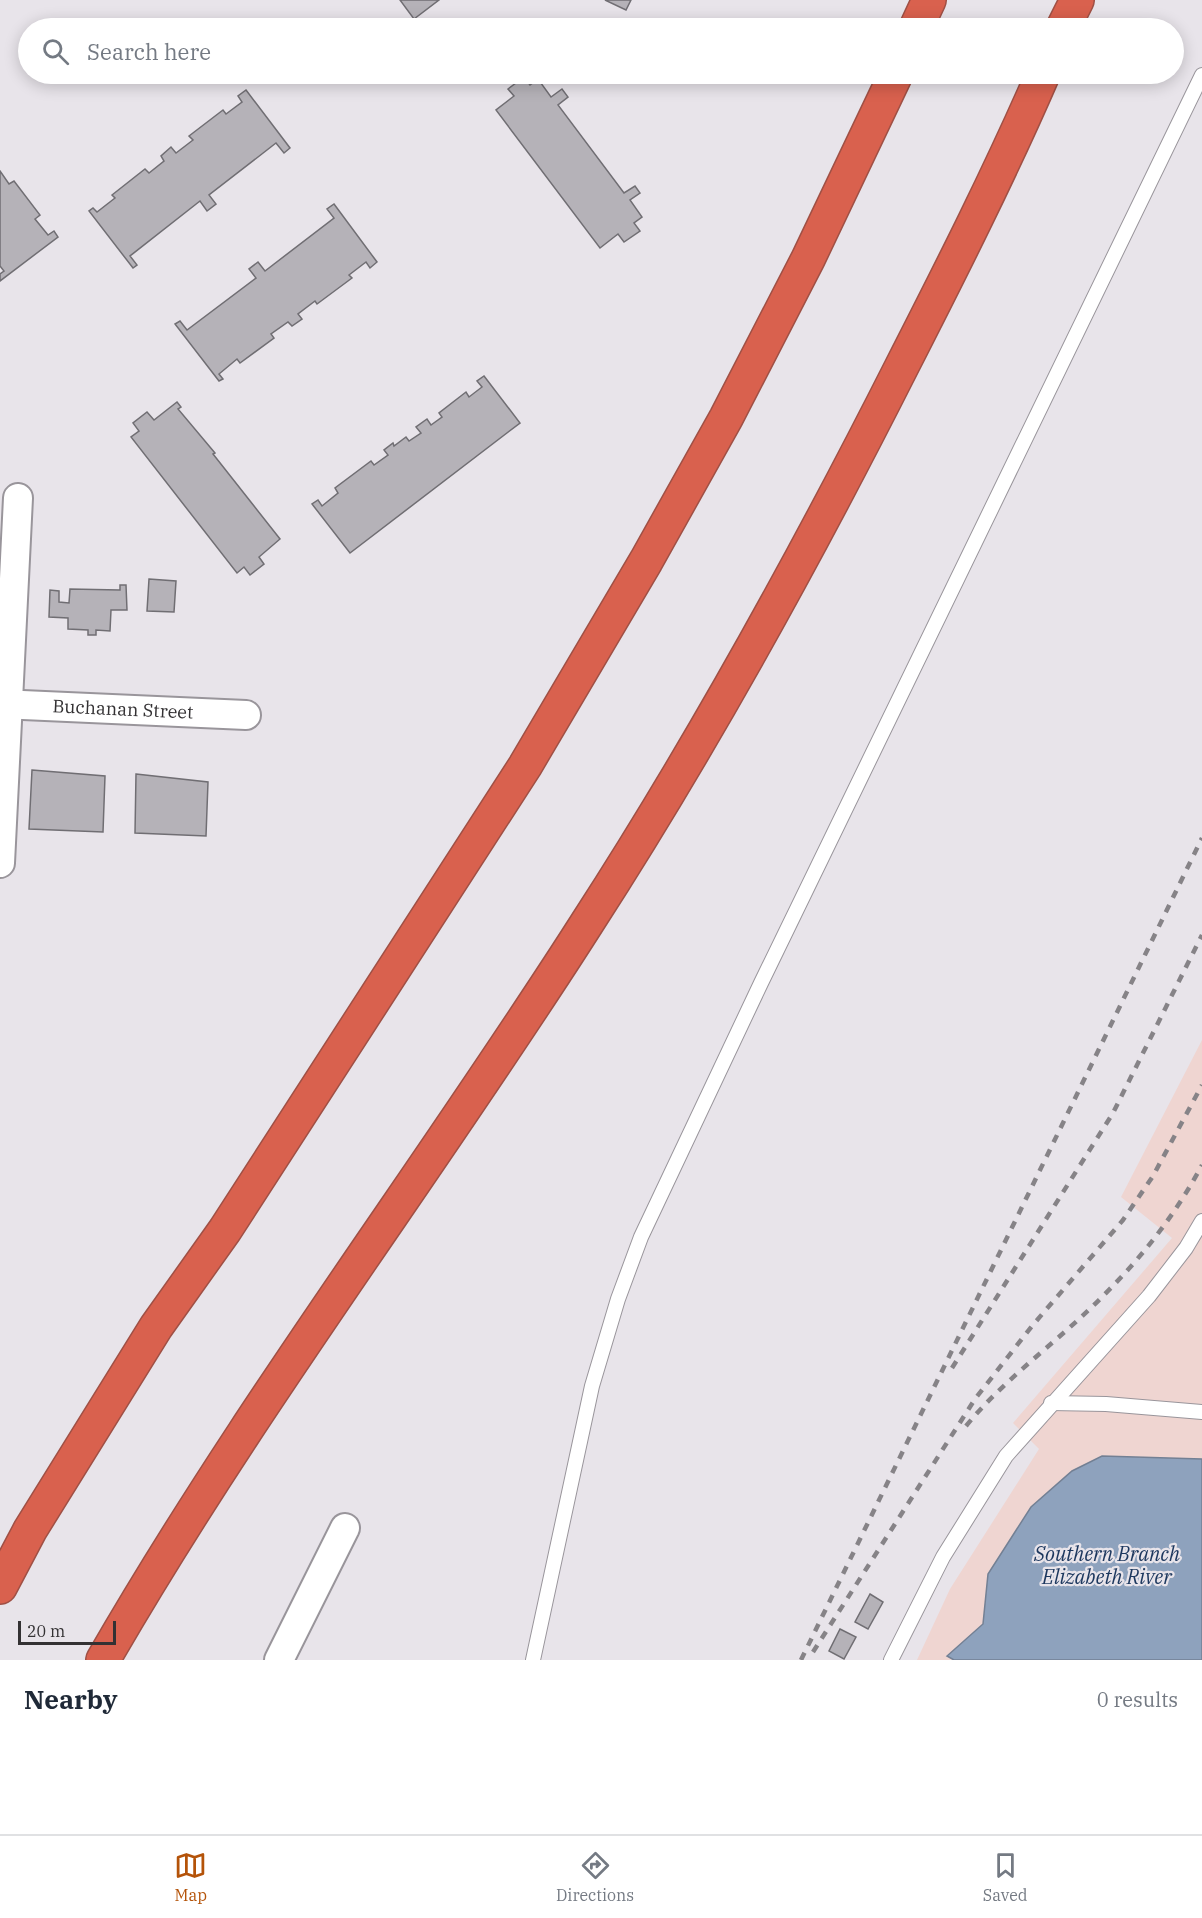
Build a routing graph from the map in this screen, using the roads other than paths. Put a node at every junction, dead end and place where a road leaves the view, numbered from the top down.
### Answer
1 (929, 0) edge
2 (1077, 0) edge
3 (921, 18) edge
4 (1068, 18) edge
5 (1202, 75) edge
6 (891, 84) edge
7 (1038, 84) edge
8 (18, 498) dead end
9 (4, 705) edge
10 (246, 715) dead end
11 (0, 863) edge
12 (1202, 1221) edge
13 (1202, 1244) edge
14 (1186, 1248) junction
15 (1051, 1403) junction
16 (1202, 1404) edge
17 (1177, 1410) junction
18 (1202, 1412) edge
19 (345, 1528) dead end
20 (0, 1587) edge
21 (104, 1660) edge
22 (279, 1660) edge
23 (533, 1660) edge
24 (891, 1660) edge

1 - 3 highway
2 - 4 highway
5 - 23 lane
6 - 20 highway
7 - 21 highway
8 - 9 street
9 - 10 street, Buchanan Street
9 - 11 street
12 - 14 lane
13 - 14 lane
14 - 15 lane
15 - 17 lane
15 - 24 lane
16 - 17 lane
17 - 18 lane
19 - 22 street

